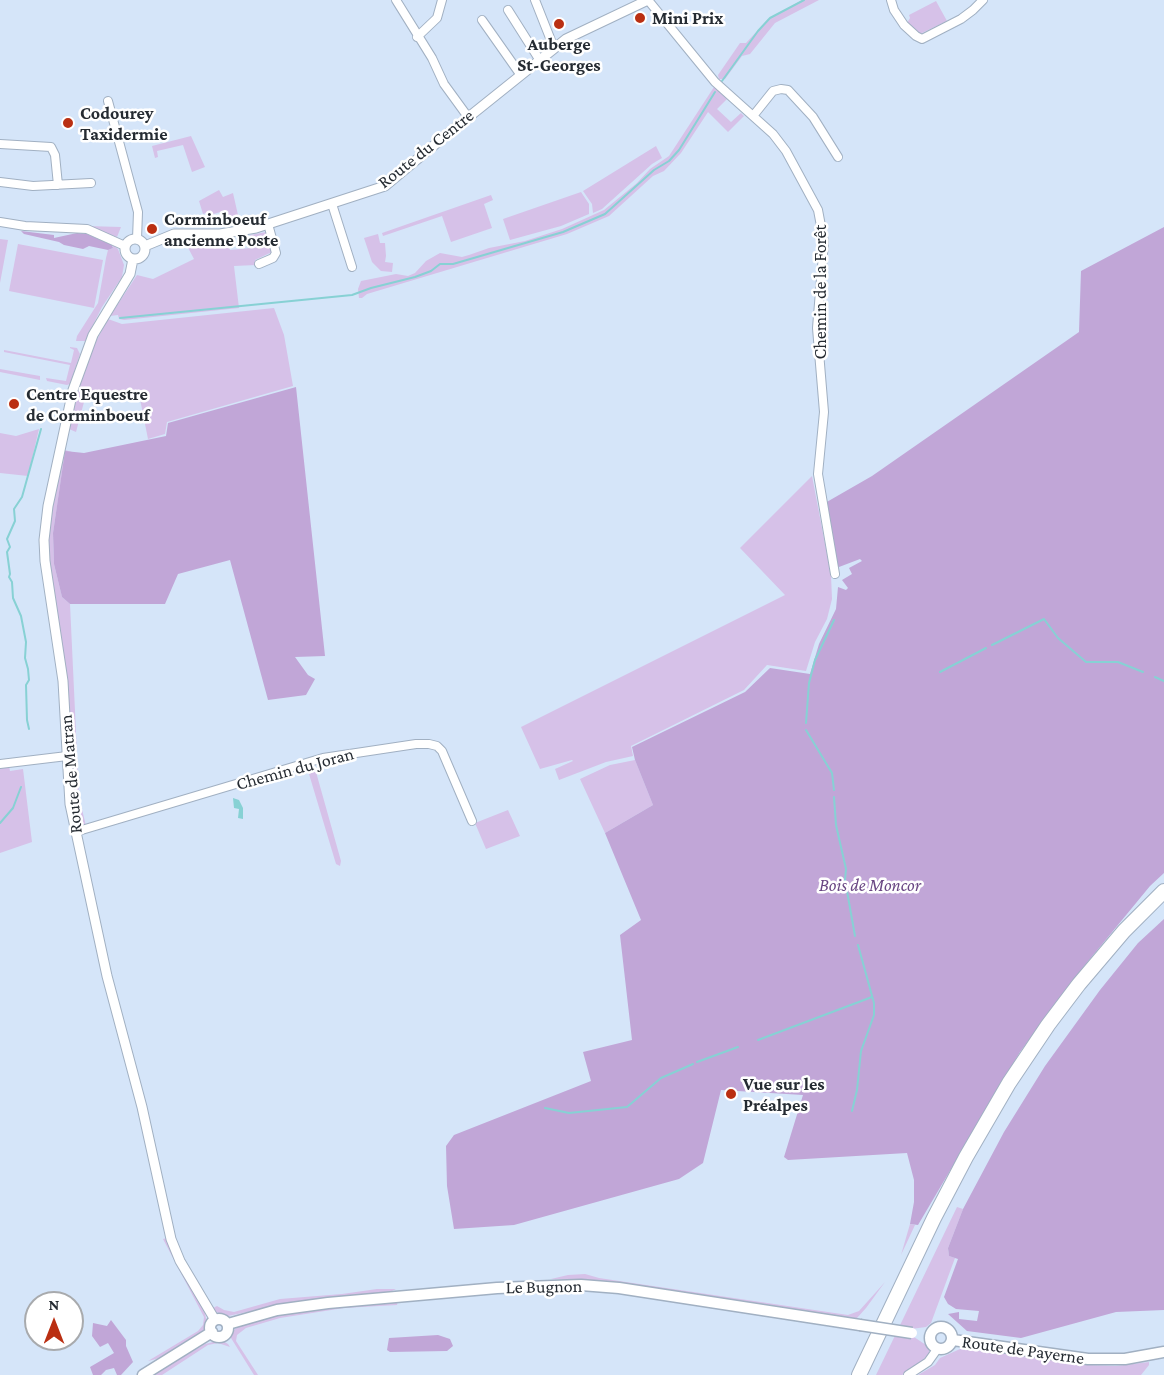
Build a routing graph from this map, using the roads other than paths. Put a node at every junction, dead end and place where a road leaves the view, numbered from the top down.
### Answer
1 (396, 0) edge
2 (442, 0) edge
3 (535, 0) edge
4 (648, 0) edge
5 (891, 0) edge
6 (983, 0) edge
7 (508, 10) dead end
8 (482, 20) dead end
9 (417, 37) junction
10 (554, 48) junction
11 (538, 59) junction
12 (520, 74) junction
13 (108, 101) dead end
14 (753, 116) junction
15 (468, 117) junction
16 (0, 144) edge
17 (838, 157) dead end
18 (0, 182) edge
19 (91, 183) dead end
20 (58, 185) junction
21 (332, 204) junction
22 (0, 222) edge
23 (268, 224) junction
24 (137, 239) junction
25 (125, 246) junction
26 (146, 246) junction
27 (133, 260) junction
28 (259, 264) dead end
29 (352, 267) dead end
30 (835, 574) dead end
31 (67, 756) junction
32 (0, 764) edge
33 (472, 821) dead end
34 (75, 832) junction
35 (1164, 891) edge
36 (1164, 903) edge
37 (215, 1320) junction
38 (228, 1324) junction
39 (212, 1332) junction
40 (930, 1336) junction
41 (953, 1340) junction
42 (938, 1348) junction
43 (1164, 1352) edge
44 (143, 1375) edge
45 (859, 1375) edge
46 (869, 1375) edge
47 (908, 1375) edge

1 - 9 street
2 - 9 street
3 - 10 street
4 - 10 street, Route du Centre
4 - 14 street, Chemin de la Forêt
5 - 6 street
7 - 11 street
8 - 12 street
9 - 15 street
10 - 11 street, Route du Centre
11 - 12 street, Route du Centre
12 - 15 street, Route du Centre
13 - 24 street
14 - 17 street
14 - 30 street, Chemin de la Forêt
15 - 21 street, Route du Centre
16 - 20 street
18 - 20 street
19 - 20 street
21 - 23 street, Route du Centre
21 - 29 street
22 - 25 street
23 - 26 street, Route du Centre
23 - 28 street
24 - 25 street
24 - 26 street
25 - 27 street
26 - 27 street
27 - 31 street, Route de Matran
31 - 32 street
31 - 34 street, Route de Matran
33 - 34 street, Chemin du Joran
34 - 37 street, Route de Matran
35 - 45 highway
36 - 46 highway
37 - 38 main road
37 - 39 main road
38 - 39 main road
38 - 40 main road, Le Bugnon, bridge
39 - 44 main road
40 - 41 main road
40 - 42 main road
41 - 42 main road
41 - 43 main road, Route de Payerne
42 - 47 street

